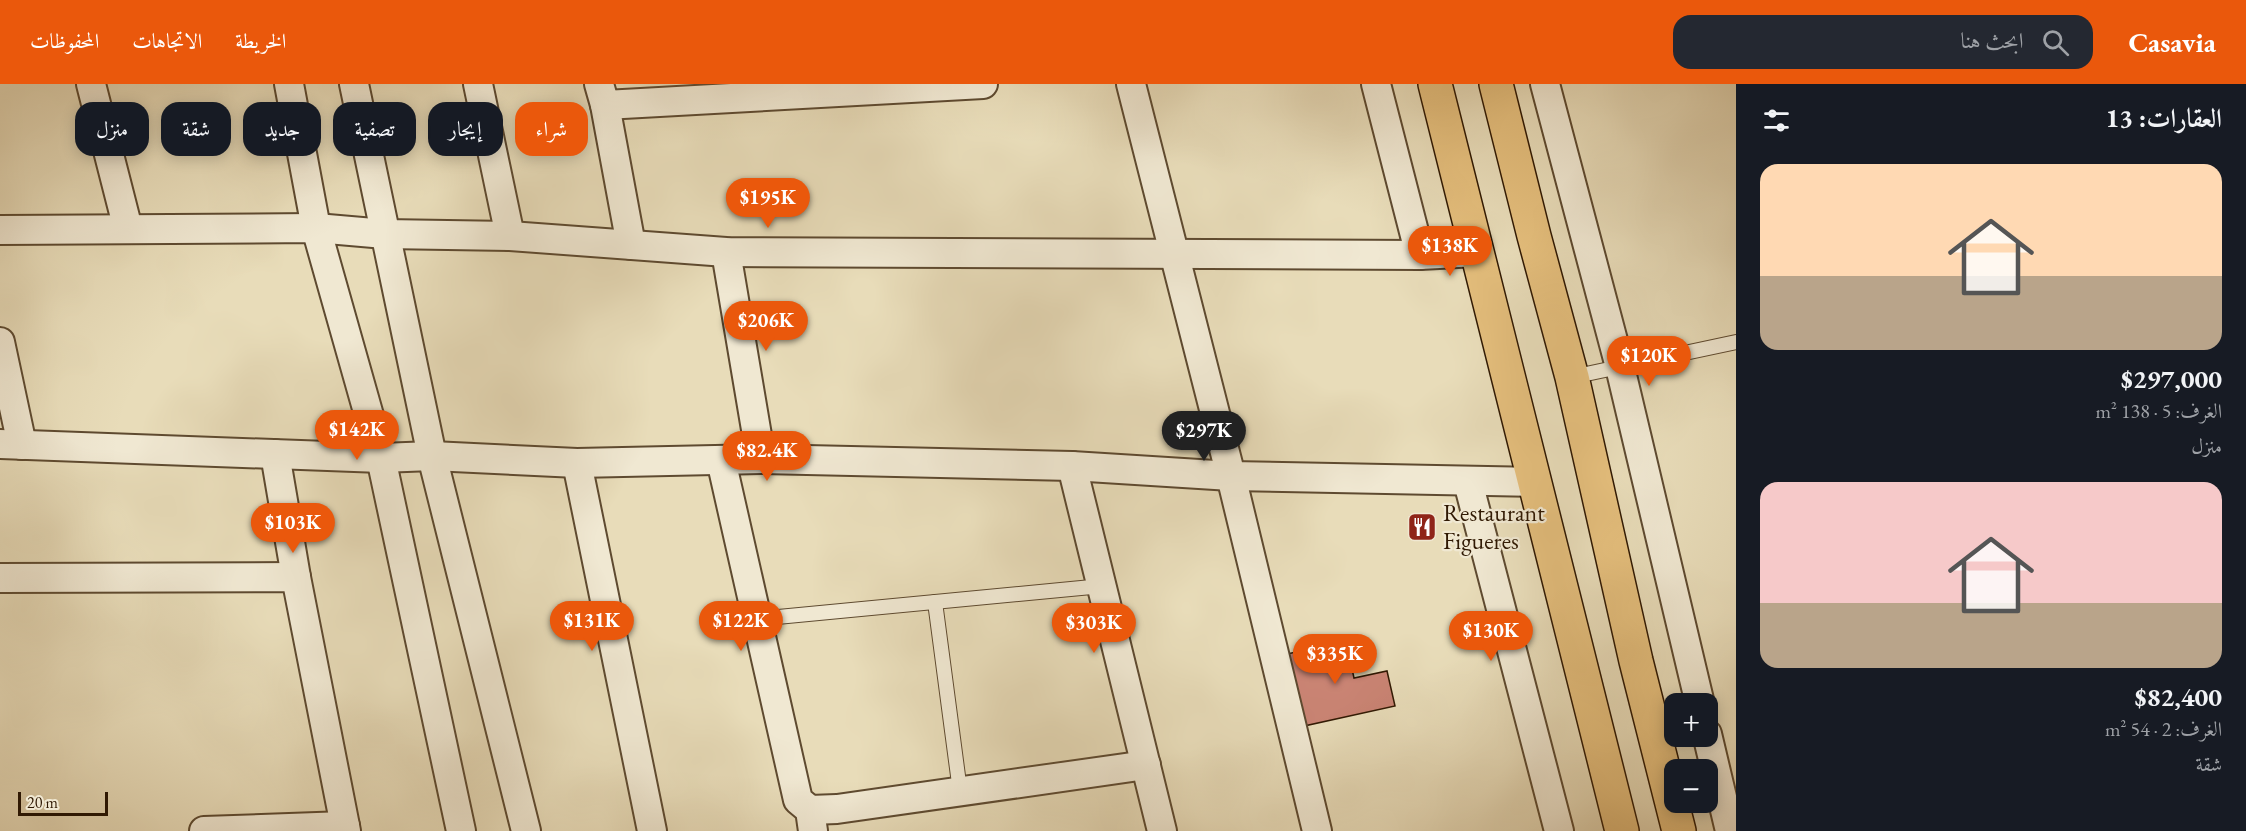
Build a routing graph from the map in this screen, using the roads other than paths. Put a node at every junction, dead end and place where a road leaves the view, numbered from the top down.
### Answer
1 (91, 84) edge
2 (289, 84) edge
3 (354, 84) edge
4 (478, 84) edge
5 (983, 84) edge
6 (1131, 84) edge
7 (1376, 84) edge
8 (1435, 84) edge
9 (1496, 84) edge
10 (1545, 84) edge
11 (602, 94) edge
12 (316, 228) junction
13 (128, 229) junction
14 (0, 230) edge
15 (385, 234) junction
16 (510, 236) junction
17 (631, 245) junction
18 (726, 252) junction
19 (1477, 252) junction
20 (1173, 255) junction
21 (1420, 255) junction
22 (0, 342) edge
23 (1736, 342) edge
24 (1620, 367) junction
25 (1572, 377) junction
26 (11, 445) edge
27 (275, 454) junction
28 (432, 456) junction
29 (381, 458) junction
30 (761, 459) junction
31 (721, 460) junction
32 (577, 463) junction
33 (1072, 466) junction
34 (1231, 476) junction
35 (1468, 482) junction
36 (1535, 482) junction
37 (296, 577) junction
38 (0, 578) edge
39 (1102, 586) junction
40 (935, 602) junction
41 (757, 619) junction
42 (1697, 693) edge
43 (1710, 747) edge
44 (1146, 765) junction
45 (960, 791) junction
46 (812, 820) edge
47 (345, 828) edge
48 (204, 831) edge
49 (461, 831) edge
50 (526, 831) edge
51 (652, 831) edge
52 (1162, 831) edge
53 (1317, 831) edge
54 (1559, 831) edge
55 (1622, 831) edge
56 (1679, 831) edge
57 (1730, 831) edge

1 - 13 street
2 - 12 street
3 - 15 street
4 - 16 street
5 - 11 street
6 - 20 street
7 - 21 street
8 - 19 highway
9 - 25 highway
10 - 24 street
11 - 17 street
12 - 13 street
12 - 15 street
12 - 29 street
13 - 14 street
15 - 16 street
15 - 28 street
16 - 17 street
17 - 18 street
18 - 20 street
18 - 30 street
19 - 21 street
19 - 36 highway
20 - 21 street
20 - 34 street
22 - 26 street
23 - 24 lane
24 - 25 lane
24 - 42 street
25 - 56 highway
26 - 27 street
27 - 29 street
27 - 37 street
28 - 29 street
28 - 32 street
28 - 50 street
29 - 49 street
30 - 31 street
30 - 33 street
31 - 32 street
31 - 41 street
32 - 51 street
33 - 34 street
33 - 39 street
34 - 35 street
34 - 53 street
35 - 36 street
35 - 54 street
36 - 55 highway
37 - 38 street
37 - 47 street
39 - 40 lane
39 - 44 street
40 - 41 lane
40 - 45 lane
41 - 46 street
43 - 57 street
44 - 45 street
44 - 52 street
45 - 46 street
47 - 48 street

